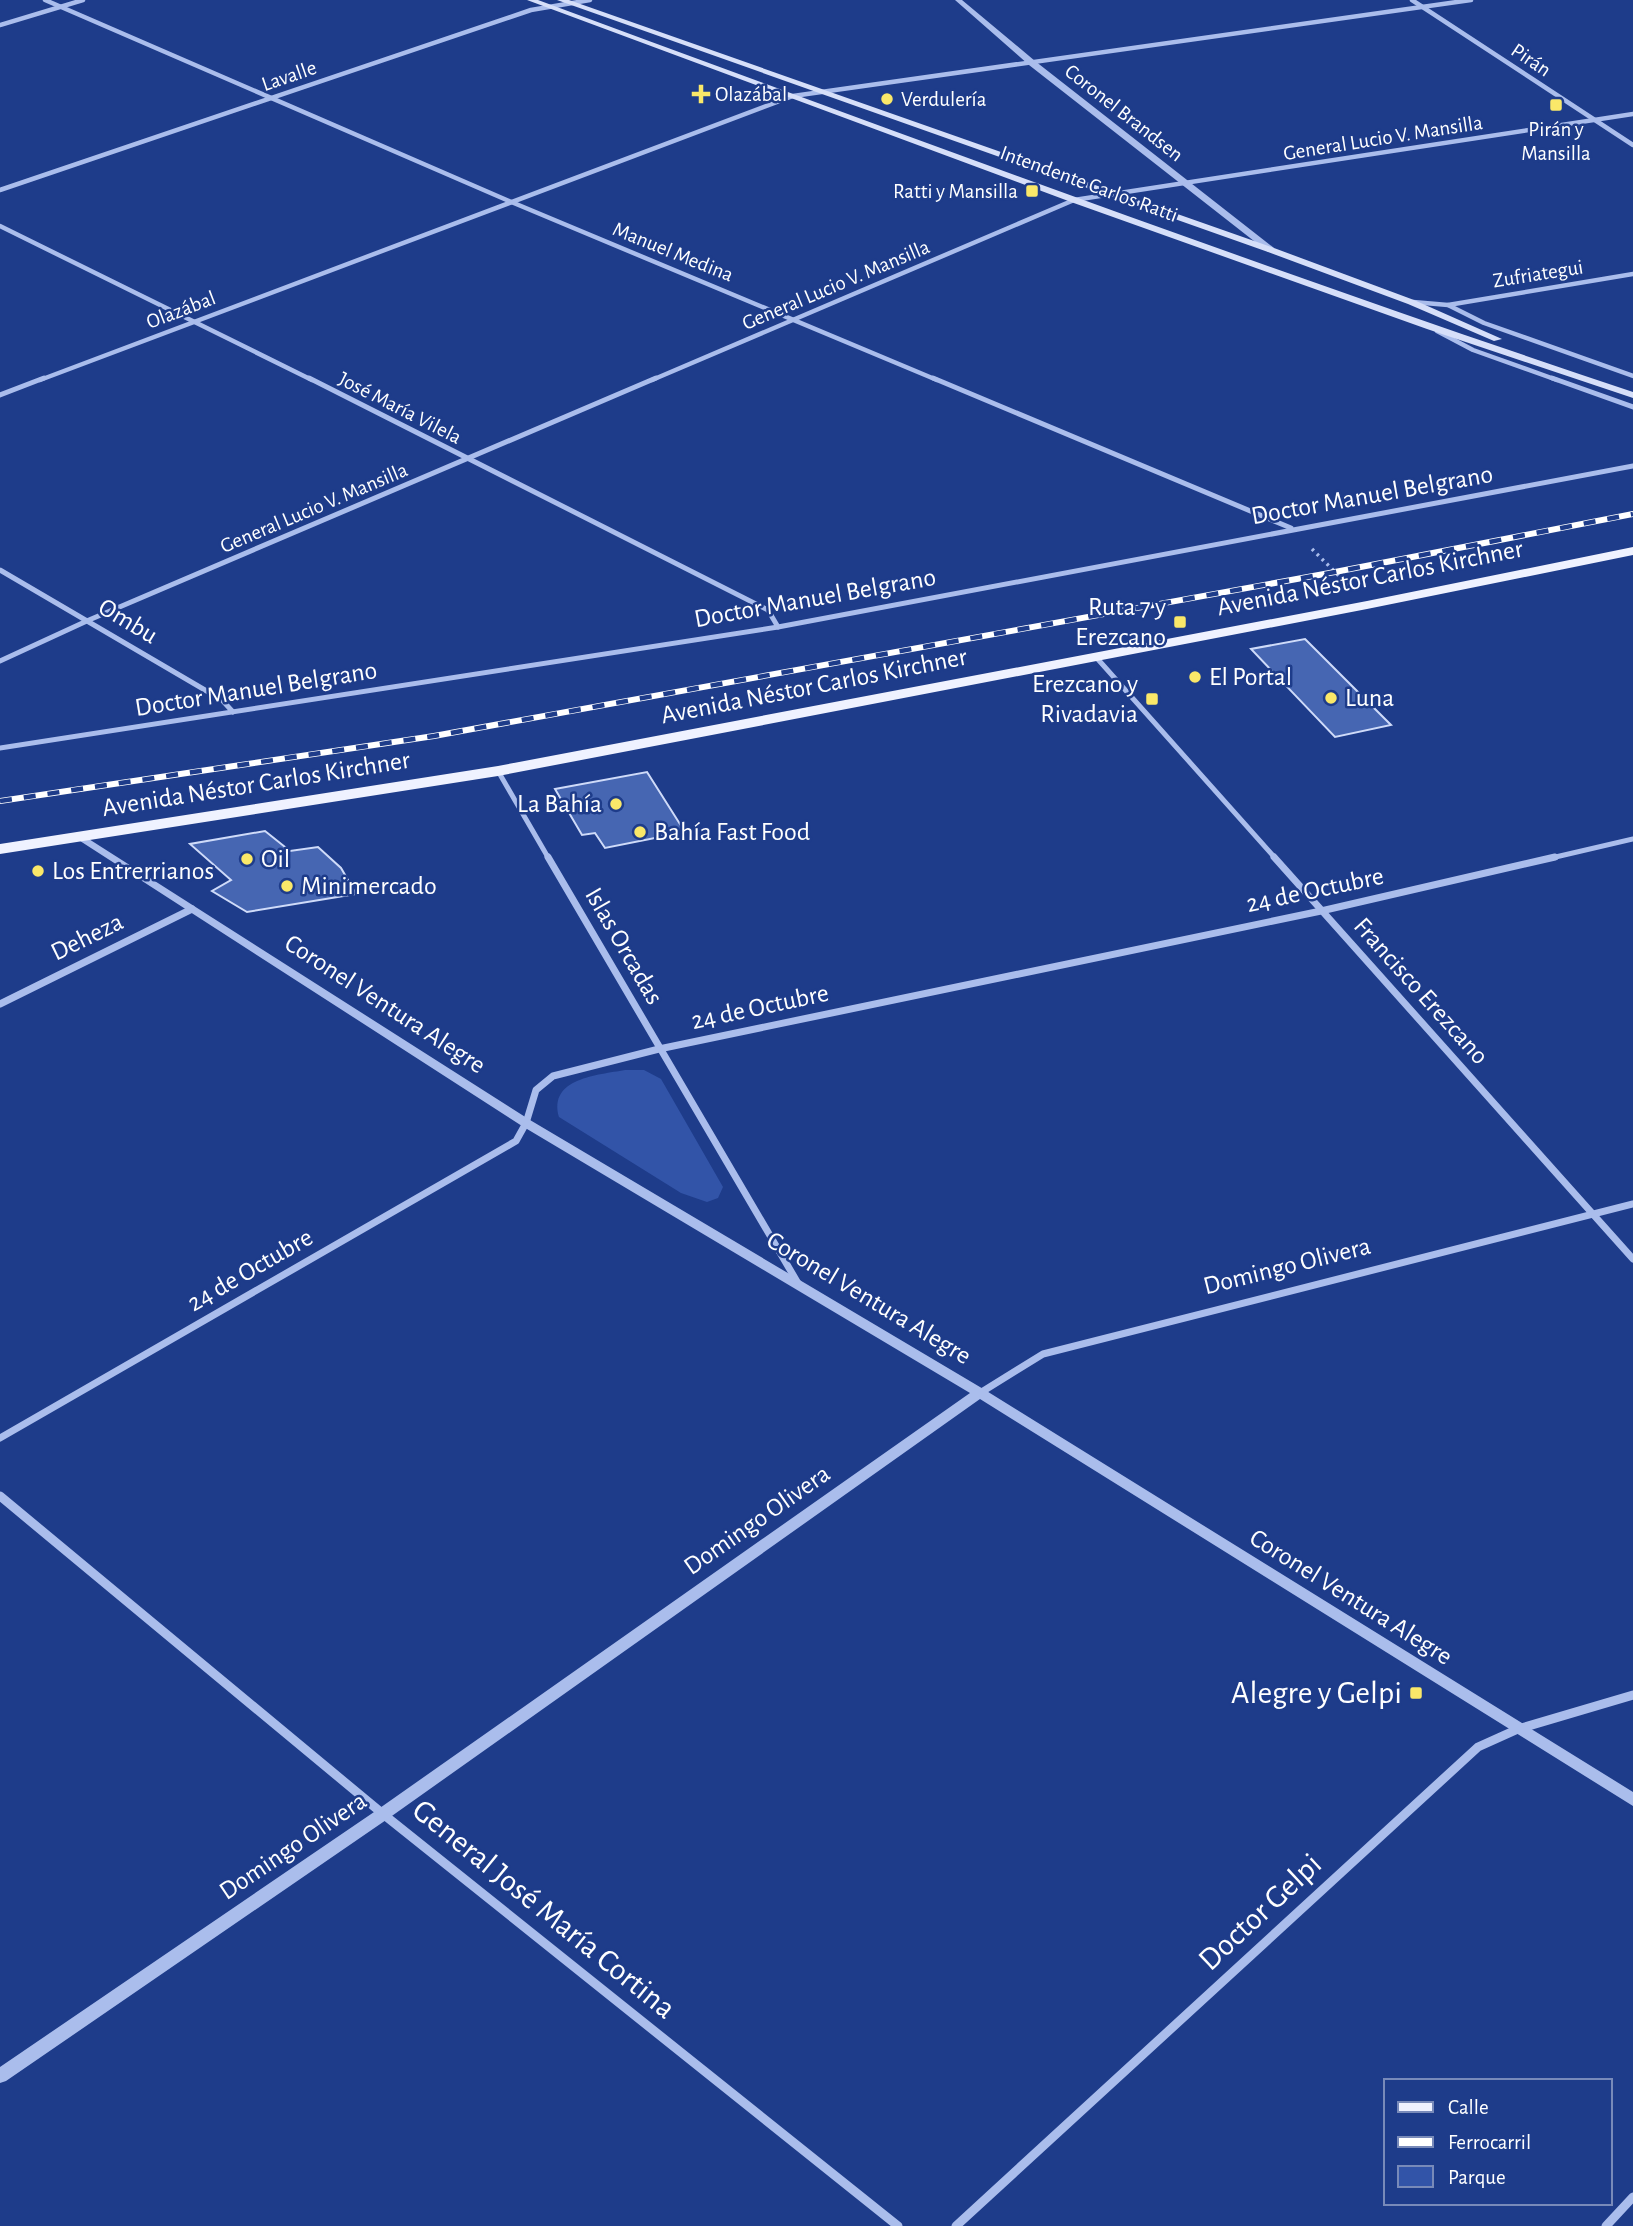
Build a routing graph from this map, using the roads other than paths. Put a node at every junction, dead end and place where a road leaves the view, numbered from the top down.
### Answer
1 (45, 0) edge
2 (83, 0) edge
3 (531, 0) edge
4 (590, 0) edge
5 (958, 0) edge
6 (1412, 0) edge
7 (1471, 0) edge
8 (565, 1) edge
9 (546, 6) junction
10 (61, 7) junction
11 (1423, 7) junction
12 (0, 25) edge
13 (1032, 63) junction
14 (828, 93) junction
15 (793, 96) junction
16 (271, 99) junction
17 (1633, 114) edge
18 (1594, 120) junction
19 (1633, 145) edge
20 (1186, 184) junction
21 (0, 190) edge
22 (1115, 196) junction
23 (1074, 200) junction
24 (509, 201) junction
25 (0, 226) edge
26 (1271, 250) junction
27 (1633, 274) edge
28 (1411, 302) junction
29 (1448, 305) junction
30 (795, 320) junction
31 (195, 321) junction
32 (1430, 327) junction
33 (1633, 376) edge
34 (1633, 388) edge
35 (0, 395) edge
36 (1633, 396) edge
37 (1633, 407) edge
38 (467, 460) junction
39 (1633, 466) edge
40 (1292, 528) junction
41 (1633, 551) edge
42 (0, 570) edge
43 (89, 620) junction
44 (778, 626) junction
45 (1095, 656) junction
46 (0, 661) edge
47 (233, 712) junction
48 (0, 748) edge
49 (498, 771) junction
50 (80, 837) junction
51 (1633, 839) edge
52 (0, 849) edge
53 (192, 909) junction
54 (1321, 911) junction
55 (0, 1003) edge
56 (659, 1049) junction
57 (526, 1124) junction
58 (1633, 1204) edge
59 (1594, 1214) junction
60 (1633, 1259) edge
61 (800, 1285) junction
62 (980, 1393) junction
63 (0, 1438) edge
64 (0, 1496) edge
65 (1633, 1695) edge
66 (1518, 1729) junction
67 (1633, 1800) edge
68 (383, 1814) junction
69 (0, 2076) edge
70 (1633, 2197) edge
71 (898, 2226) edge
72 (956, 2226) edge
73 (1606, 2226) edge

1 - 10 street, Manuel Medina
2 - 10 street
3 - 9 main road, Intendente Carlos Ratti
4 - 8 street, Lavalle
5 - 13 street, Coronel Brandsen
6 - 11 street, Pirán
7 - 11 street, Olazábal
8 - 9 street, Lavalle
8 - 14 main road, Intendente Carlos Ratti
9 - 15 main road, Intendente Carlos Ratti
9 - 16 street, Lavalle
10 - 12 street
10 - 16 street, Manuel Medina
11 - 13 street, Olazábal
11 - 18 street, Pirán
13 - 14 street, Olazábal
13 - 20 street, Coronel Brandsen
14 - 15 street, Olazábal
14 - 22 main road, Intendente Carlos Ratti
15 - 23 main road, Intendente Carlos Ratti
15 - 24 street, Olazábal
16 - 21 street, Lavalle
16 - 24 street, Manuel Medina
17 - 18 street, General Lucio V. Mansilla
18 - 19 street, Pirán
18 - 20 street, General Lucio V. Mansilla
20 - 22 street, General Lucio V. Mansilla
20 - 26 street, Coronel Brandsen
22 - 23 street, General Lucio V. Mansilla
22 - 26 main road, Intendente Carlos Ratti
23 - 30 street, General Lucio V. Mansilla
23 - 32 main road, Intendente Carlos Ratti
24 - 30 street, Manuel Medina
24 - 31 street, Olazábal
25 - 31 street, José María Vilela
26 - 28 main road, Intendente Carlos Ratti
27 - 29 street, Zufriategui
28 - 29 street, Intendente Carlos Ratti
28 - 34 main road, Intendente Carlos Ratti
29 - 33 street, Intendente Carlos Ratti
30 - 38 street, General Lucio V. Mansilla
30 - 40 street, Manuel Medina
31 - 35 street, Olazábal
31 - 38 street, José María Vilela
32 - 36 main road
32 - 37 street, Intendente Carlos Ratti
38 - 43 street, General Lucio V. Mansilla
38 - 44 street, José María Vilela
39 - 40 street, Doctor Manuel Belgrano
40 - 44 street, Doctor Manuel Belgrano
41 - 45 main road, Avenida Néstor Carlos Kirchner
42 - 43 street, Ombu
43 - 46 street, General Lucio V. Mansilla
43 - 47 street, Ombu
44 - 47 street, Doctor Manuel Belgrano
45 - 49 main road, Avenida Néstor Carlos Kirchner
45 - 54 street, Francisco Erezcano
47 - 48 street, Doctor Manuel Belgrano
49 - 50 main road, Avenida Néstor Carlos Kirchner
49 - 56 street, Islas Orcadas
50 - 52 main road, Avenida Néstor Carlos Kirchner
50 - 53 street, Coronel Ventura Alegre
51 - 54 street, 24 de Octubre
53 - 55 street, Deheza
53 - 57 street, Coronel Ventura Alegre
54 - 56 street, 24 de Octubre
54 - 59 street, Francisco Erezcano
56 - 57 street, 24 de Octubre
56 - 61 street, Islas Orcadas
57 - 61 street, Coronel Ventura Alegre
57 - 63 street, 24 de Octubre
58 - 59 street, Domingo Olivera
59 - 60 street, Francisco Erezcano
59 - 62 street, Domingo Olivera
61 - 62 street, Coronel Ventura Alegre
62 - 66 street, Coronel Ventura Alegre
62 - 68 street, Domingo Olivera
64 - 68 street, General José María Cortina
65 - 66 street, Doctor Gelpi
66 - 67 street, Coronel Ventura Alegre
66 - 72 street, Doctor Gelpi
68 - 69 street, Domingo Olivera
68 - 71 street, General José María Cortina
70 - 73 street

